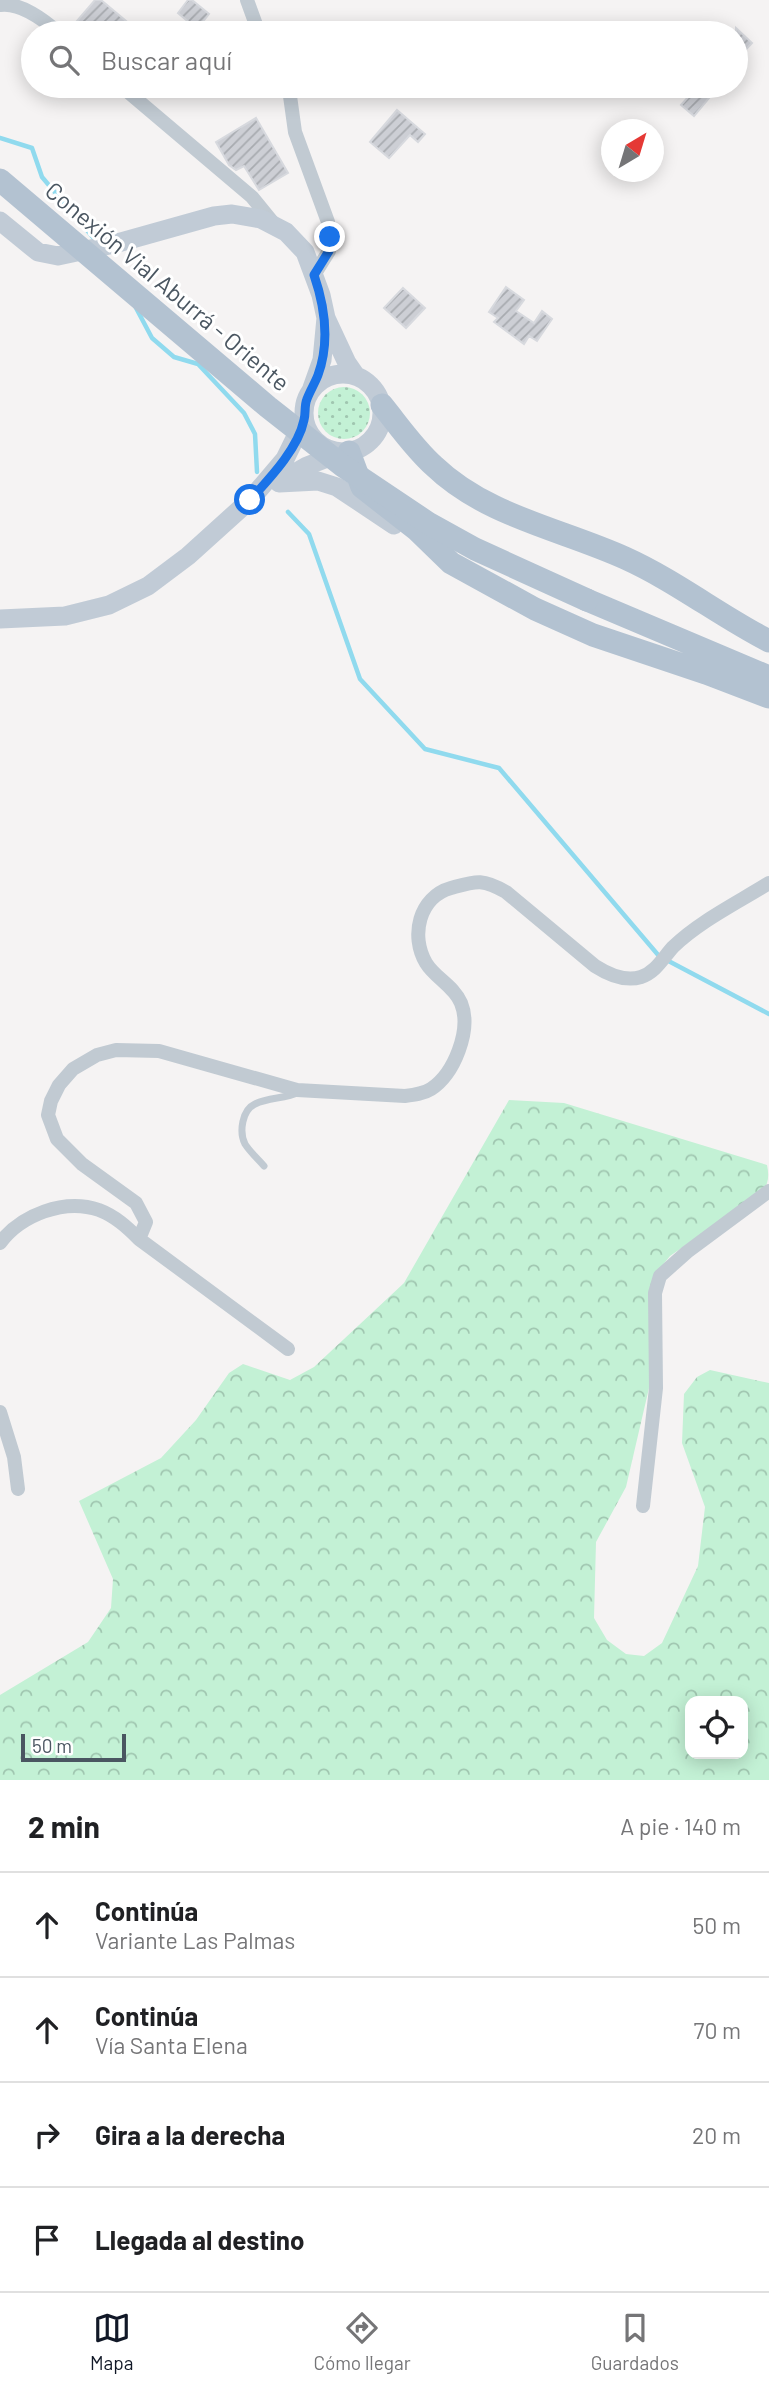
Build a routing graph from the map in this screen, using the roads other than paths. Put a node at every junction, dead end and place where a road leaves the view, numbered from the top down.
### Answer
1 (247, 0) edge
2 (0, 5) edge
3 (43, 21) edge
4 (255, 21) edge
5 (135, 98) edge
6 (290, 98) edge
7 (0, 180) edge
8 (0, 221) edge
9 (275, 225) junction
10 (314, 275) junction
11 (326, 318) junction
12 (356, 376) junction
13 (312, 389) junction
14 (382, 405) junction
15 (304, 420) junction
16 (345, 453) junction
17 (279, 483) junction
18 (250, 500) junction
19 (451, 563) junction
20 (0, 619) edge
21 (769, 641) edge
22 (769, 675) edge
23 (769, 697) edge
24 (769, 883) edge
25 (302, 1090) junction
26 (264, 1166) dead end
27 (769, 1191) edge
28 (139, 1239) junction
29 (0, 1243) edge
30 (288, 1349) dead end
31 (0, 1412) edge
32 (18, 1489) dead end
33 (643, 1506) dead end

1 - 4 street
2 - 3 street
5 - 9 street
6 - 10 street
7 - 22 main road, Conexión Vial Aburrá - Oriente, bridge
8 - 9 main road
9 - 10 main road
10 - 11 main road
11 - 12 main road
11 - 13 main road
12 - 13 main road
12 - 14 main road
13 - 15 main road
14 - 16 main road
14 - 21 main road
15 - 16 main road
15 - 18 main road
16 - 17 main road
16 - 19 main road
17 - 18 main road
17 - 19 main road
18 - 20 main road
19 - 23 main road
24 - 25 street
25 - 26 lane
25 - 28 street
27 - 33 street
28 - 29 street
28 - 30 street
31 - 32 street

